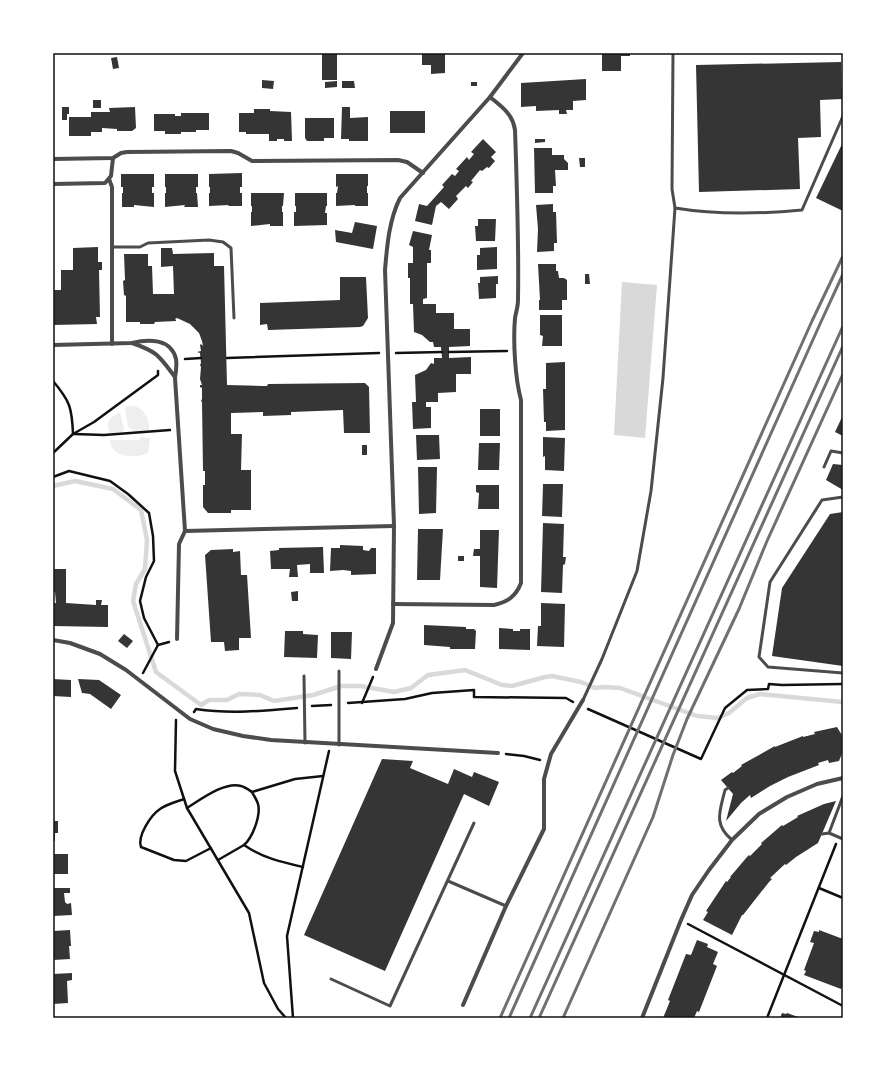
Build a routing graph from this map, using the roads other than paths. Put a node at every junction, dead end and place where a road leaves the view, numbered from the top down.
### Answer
1 (523, 53) edge
2 (673, 53) edge
3 (490, 97) junction
4 (843, 116) edge
5 (113, 158) junction
6 (53, 159) edge
7 (423, 173) junction
8 (109, 180) junction
9 (53, 184) edge
10 (675, 208) junction
11 (112, 247) junction
12 (234, 318) dead end
13 (132, 343) junction
14 (112, 344) junction
15 (53, 345) edge
16 (175, 378) junction
17 (843, 453) edge
18 (824, 467) dead end
19 (843, 497) edge
20 (394, 526) junction
21 (185, 531) junction
22 (393, 604) junction
23 (178, 639) dead end
24 (53, 640) edge
25 (376, 669) dead end
26 (339, 670) dead end
27 (843, 672) edge
28 (304, 676) dead end
29 (583, 700) joint
30 (305, 743) junction
31 (339, 745) junction
32 (498, 753) road end
33 (843, 778) edge
34 (728, 788) dead end
35 (843, 796) edge
36 (474, 823) dead end
37 (829, 833) junction
38 (822, 834) dead end
39 (843, 839) edge
40 (732, 840) junction
41 (448, 881) junction
42 (506, 906) junction
43 (331, 979) dead end
44 (463, 1005) dead end
45 (642, 1018) edge

1 - 3 street
2 - 10 lane
3 - 7 street
3 - 22 street
4 - 10 lane
5 - 6 street
5 - 7 street
5 - 8 street
7 - 20 street
8 - 9 street
8 - 11 street
10 - 29 lane
11 - 12 lane
11 - 14 street
13 - 14 street
13 - 16 street
13 - 16 street
14 - 15 street
16 - 21 street
17 - 18 lane
19 - 27 lane
20 - 21 street
20 - 22 street
21 - 23 street
22 - 25 street
24 - 30 street
26 - 31 lane
28 - 30 lane
29 - 42 street
30 - 31 street
31 - 32 street
33 - 40 street
34 - 40 lane
35 - 37 lane
36 - 41 lane
37 - 38 lane
37 - 39 lane
40 - 45 street
41 - 42 lane
41 - 43 lane
42 - 44 street

